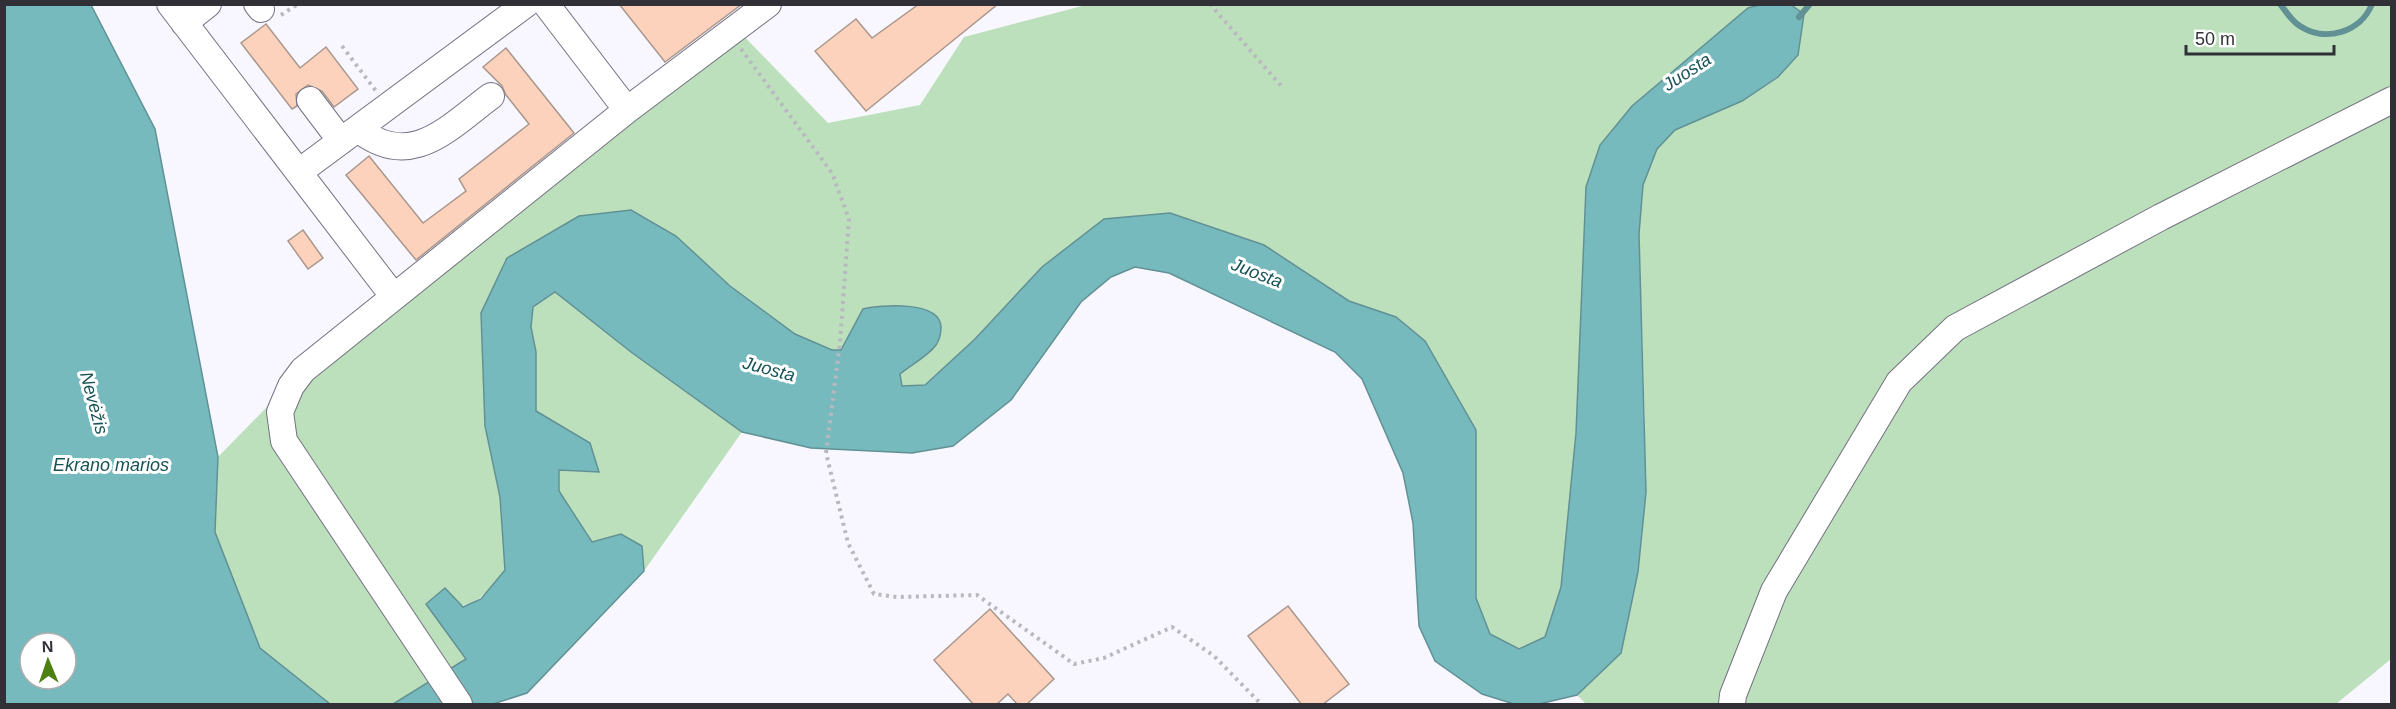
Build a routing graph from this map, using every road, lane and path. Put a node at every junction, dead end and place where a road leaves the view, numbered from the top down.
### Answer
1 (208, 4) edge
2 (526, 4) edge
3 (546, 4) edge
4 (768, 4) edge
5 (1210, 4) edge
6 (177, 14) edge
7 (730, 34) junction
8 (342, 46) dead end
9 (1282, 87) dead end
10 (492, 96) dead end
11 (310, 100) dead end
12 (2391, 100) edge
13 (388, 107) junction
14 (627, 110) junction
15 (349, 135) junction
16 (299, 172) junction
17 (394, 297) junction
18 (459, 705) edge
19 (1261, 705) edge
20 (1732, 705) edge

1 - 6 street
2 - 13 street
3 - 14 street
4 - 7 street
5 - 9 path
6 - 16 street
7 - 14 street
7 - 19 path
8 - 13 path
10 - 15 street
11 - 15 street
12 - 20 street
13 - 15 street
14 - 17 street
15 - 16 street
16 - 17 street
17 - 18 street

